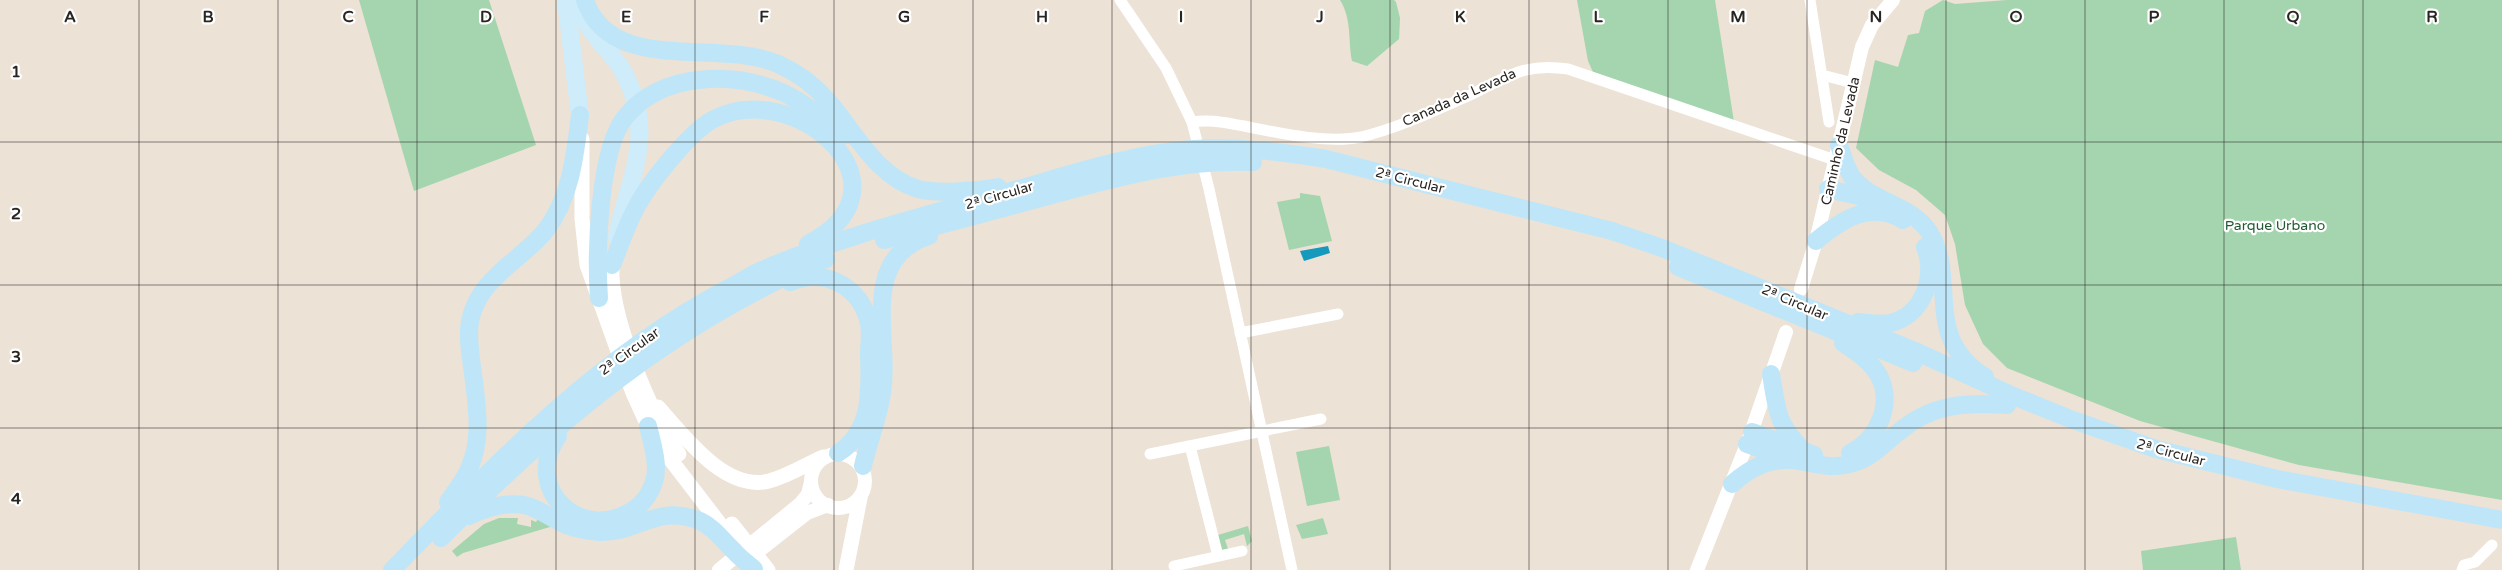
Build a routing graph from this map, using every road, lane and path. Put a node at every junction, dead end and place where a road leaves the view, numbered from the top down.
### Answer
1 (566, 0) edge
2 (579, 0) edge
3 (585, 0) edge
4 (1120, 0) edge
5 (1810, 0) edge
6 (1893, 0) edge
7 (1822, 75) junction
8 (1853, 83) junction
9 (580, 115) junction
10 (1192, 122) junction
11 (1829, 122) dead end
12 (864, 146) junction
13 (1837, 153) junction
14 (1076, 173) junction
15 (1064, 192) junction
16 (1827, 195) junction
17 (1890, 208) junction
18 (1816, 240) junction
19 (612, 265) junction
20 (760, 270) junction
21 (1801, 289) dead end
22 (599, 298) junction
23 (735, 303) junction
24 (1338, 314) dead end
25 (1817, 319) junction
26 (615, 326) junction
27 (1240, 332) junction
28 (1786, 332) dead end
29 (1771, 374) junction
30 (641, 392) junction
31 (2009, 400) junction
32 (581, 409) junction
33 (1321, 419) dead end
34 (648, 426) junction
35 (1262, 431) junction
36 (1749, 438) junction
37 (1190, 446) junction
38 (1150, 454) dead end
39 (831, 455) junction
40 (1801, 457) junction
41 (863, 466) junction
42 (811, 482) junction
43 (1732, 484) junction
44 (860, 498) junction
45 (828, 506) junction
46 (451, 519) junction
47 (2502, 520) edge
48 (2497, 539) edge
49 (735, 541) junction
50 (1242, 551) dead end
51 (1218, 556) junction
52 (1174, 566) dead end
53 (2474, 566) edge
54 (754, 567) edge
55 (392, 570) edge
56 (409, 570) edge
57 (719, 570) edge
58 (846, 570) edge
59 (1292, 570) edge
60 (1697, 570) edge
61 (2462, 570) edge

1 - 9 main road
2 - 19 main road
3 - 12 highway
4 - 10 street
5 - 7 street
6 - 8 street, Caminho da Levada
7 - 8 street
7 - 11 street
8 - 13 street, Caminho da Levada
9 - 22 main road
9 - 46 highway
10 - 13 street, Canada da Levada
10 - 27 street
12 - 14 highway
12 - 22 highway
13 - 16 street, Caminho da Levada
13 - 17 highway
14 - 20 highway, 2ª Circular
14 - 25 highway, 2ª Circular
15 - 23 highway, 2ª Circular
15 - 25 highway, 2ª Circular
15 - 41 highway
16 - 17 highway
16 - 18 street, Caminho da Levada
17 - 18 highway
17 - 25 highway
17 - 31 highway
18 - 21 street, Caminho da Levada
19 - 20 highway
19 - 26 main road
20 - 46 highway, 2ª Circular
22 - 26 main road
23 - 32 highway, 2ª Circular
23 - 39 highway
24 - 27 street
25 - 31 highway, 2ª Circular
25 - 40 highway
26 - 30 main road
27 - 35 street
28 - 29 street
29 - 36 street
29 - 40 highway
30 - 34 main road
30 - 39 main road
30 - 49 main road
31 - 40 highway
31 - 47 highway, 2ª Circular
31 - 48 highway, 2ª Circular
32 - 34 highway
32 - 46 highway, 2ª Circular
33 - 35 street
34 - 49 main road
35 - 37 street
35 - 59 street
36 - 40 highway
36 - 43 street
37 - 38 street
37 - 51 street
39 - 41 street
39 - 42 street
40 - 43 highway
41 - 44 street
42 - 45 street
42 - 57 street
43 - 60 street
44 - 45 street
44 - 58 main road
45 - 54 street
46 - 49 highway
46 - 55 highway, 2ª Circular
46 - 56 highway, 2ª Circular
48 - 53 street
49 - 54 highway
50 - 51 street
51 - 52 street
53 - 61 street

